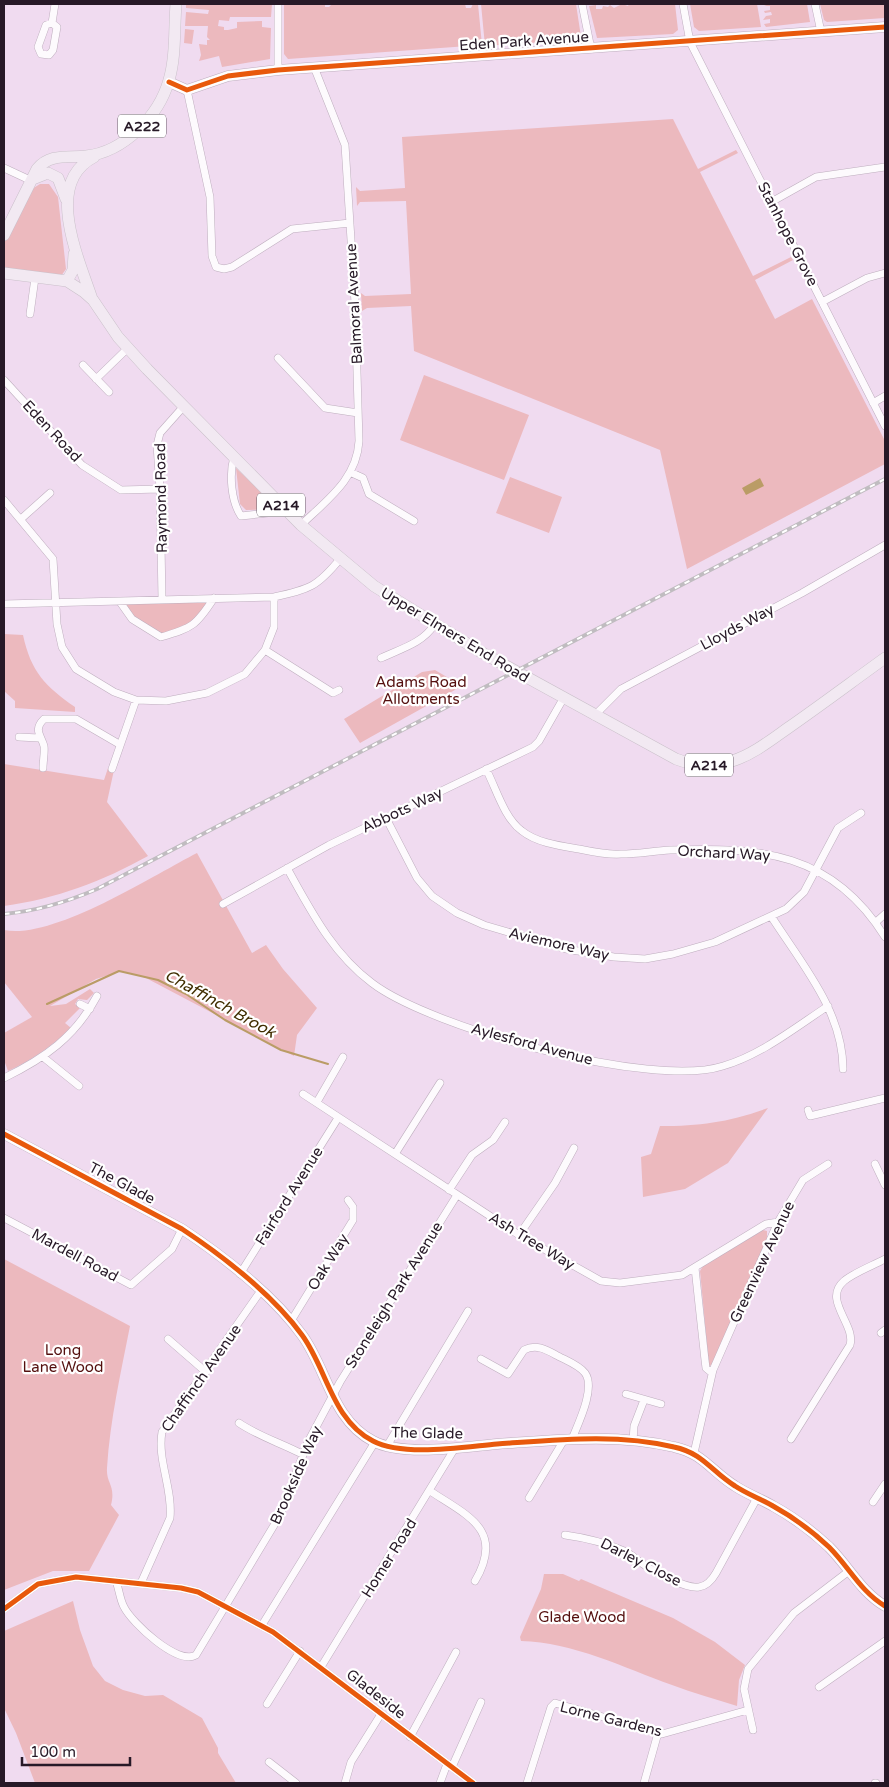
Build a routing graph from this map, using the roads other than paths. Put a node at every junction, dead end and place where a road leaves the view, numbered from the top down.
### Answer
1 (55, 4) edge
2 (176, 4) edge
3 (278, 4) edge
4 (582, 4) edge
5 (683, 4) edge
6 (815, 4) edge
7 (52, 23) dead end
8 (885, 28) edge
9 (820, 32) junction
10 (690, 42) junction
11 (591, 49) junction
12 (314, 67) junction
13 (278, 70) junction
14 (169, 82) junction
15 (187, 90) junction
16 (100, 154) junction
17 (885, 167) edge
18 (4, 168) edge
19 (33, 180) junction
20 (773, 201) junction
21 (68, 205) junction
22 (350, 223) junction
23 (4, 235) edge
24 (78, 270) junction
25 (4, 273) edge
26 (885, 273) edge
27 (35, 278) junction
28 (67, 281) junction
29 (93, 300) junction
30 (822, 302) junction
31 (30, 314) dead end
32 (128, 348) junction
33 (278, 358) dead end
34 (83, 365) dead end
35 (96, 378) junction
36 (4, 380) edge
37 (109, 392) dead end
38 (885, 396) edge
39 (873, 403) junction
40 (184, 406) junction
41 (358, 413) junction
42 (885, 426) edge
43 (234, 456) junction
44 (352, 473) junction
45 (160, 489) junction
46 (50, 493) dead end
47 (4, 500) edge
48 (287, 512) junction
49 (20, 519) junction
50 (414, 520) dead end
51 (301, 525) junction
52 (885, 545) edge
53 (340, 559) junction
54 (274, 597) junction
55 (214, 598) junction
56 (162, 599) junction
57 (120, 602) junction
58 (4, 604) edge
59 (56, 604) junction
60 (434, 625) junction
61 (265, 650) junction
62 (381, 658) dead end
63 (885, 658) edge
64 (339, 690) dead end
65 (563, 699) junction
66 (136, 700) junction
67 (594, 716) junction
68 (19, 737) dead end
69 (39, 738) junction
70 (119, 744) junction
71 (43, 768) dead end
72 (112, 769) dead end
73 (486, 769) junction
74 (861, 813) dead end
75 (386, 818) junction
76 (287, 868) junction
77 (816, 870) junction
78 (223, 904) dead end
79 (885, 914) edge
80 (771, 916) junction
81 (876, 922) junction
82 (885, 936) edge
83 (97, 996) dead end
84 (80, 1004) dead end
85 (828, 1006) junction
86 (90, 1010) junction
87 (43, 1057) junction
88 (343, 1057) dead end
89 (843, 1069) dead end
90 (4, 1078) edge
91 (440, 1083) dead end
92 (79, 1086) dead end
93 (303, 1094) dead end
94 (885, 1098) edge
95 (317, 1102) junction
96 (808, 1110) dead end
97 (338, 1118) junction
98 (505, 1122) dead end
99 (4, 1134) edge
100 (574, 1148) dead end
101 (395, 1154) junction
102 (828, 1164) dead end
103 (875, 1164) dead end
104 (885, 1185) edge
105 (449, 1190) junction
106 (457, 1195) junction
107 (348, 1200) dead end
108 (4, 1218) edge
109 (778, 1222) junction
110 (182, 1229) junction
111 (519, 1235) junction
112 (885, 1259) edge
113 (695, 1268) junction
114 (240, 1274) junction
115 (260, 1292) junction
116 (468, 1311) dead end
117 (291, 1321) junction
118 (168, 1340) dead end
119 (481, 1359) dead end
120 (206, 1372) junction
121 (712, 1373) junction
122 (626, 1394) dead end
123 (334, 1396) junction
124 (644, 1400) junction
125 (661, 1404) dead end
126 (239, 1423) dead end
127 (791, 1439) dead end
128 (568, 1440) junction
129 (633, 1440) junction
130 (375, 1442) junction
131 (387, 1446) junction
132 (455, 1448) junction
133 (694, 1453) junction
134 (302, 1454) junction
135 (885, 1484) edge
136 (430, 1491) junction
137 (529, 1498) dead end
138 (757, 1498) junction
139 (874, 1502) dead end
140 (565, 1535) dead end
141 (849, 1571) junction
142 (116, 1581) junction
143 (475, 1581) dead end
144 (141, 1583) junction
145 (226, 1606) junction
146 (885, 1606) edge
147 (4, 1609) edge
148 (262, 1625) junction
149 (885, 1641) edge
150 (300, 1652) junction
151 (456, 1652) dead end
152 (321, 1667) junction
153 (819, 1687) dead end
154 (481, 1702) dead end
155 (267, 1704) dead end
156 (748, 1710) junction
157 (381, 1714) junction
158 (754, 1730) dead end
159 (658, 1734) junction
160 (410, 1737) junction
161 (269, 1762) dead end
162 (450, 1766) junction
163 (296, 1783) edge
164 (345, 1783) edge
165 (440, 1783) edge
166 (474, 1783) edge
167 (527, 1783) edge
168 (644, 1783) edge

1 - 7 street
2 - 14 main road, A222
3 - 13 street
4 - 11 street
5 - 10 street, Stanhope Grove
6 - 9 street
8 - 9 street, Eden Park Avenue
9 - 10 street, Eden Park Avenue
10 - 11 street, Eden Park Avenue
10 - 20 street, Stanhope Grove
11 - 12 street, Eden Park Avenue
12 - 13 street, Eden Park Avenue
12 - 22 street, Balmoral Avenue
13 - 15 street, Eden Park Avenue
14 - 15 street
14 - 16 main road, A222
15 - 22 street
16 - 19 main road
16 - 21 main road
17 - 20 street
18 - 19 street
19 - 21 main road
19 - 23 main road
20 - 30 street, Stanhope Grove
21 - 24 main road
22 - 41 street, Balmoral Avenue
24 - 28 main road
24 - 29 main road
25 - 27 main road
26 - 30 street
27 - 28 main road
27 - 31 street
28 - 29 main road
29 - 32 main road, Upper Elmers End Road / A214
30 - 39 street, Stanhope Grove
32 - 35 street
32 - 40 main road, Upper Elmers End Road / A214
33 - 41 street
34 - 35 street
35 - 37 street
36 - 45 street, Eden Road
38 - 39 street
39 - 42 street, Stanhope Grove
40 - 43 main road, Upper Elmers End Road / A214
40 - 45 street, Raymond Road
41 - 44 street, Balmoral Avenue
43 - 48 main road, Upper Elmers End Road / A214
43 - 48 street
44 - 50 street
44 - 51 street, Balmoral Avenue
45 - 56 street, Raymond Road
46 - 49 street
47 - 49 street
48 - 51 main road, Upper Elmers End Road / A214
49 - 59 street
51 - 53 main road, Upper Elmers End Road / A214
52 - 67 street, Lloyds Way
53 - 54 street
53 - 60 main road, Upper Elmers End Road / A214
54 - 55 street
54 - 61 street
55 - 56 street
55 - 57 street
56 - 57 street
57 - 59 street
58 - 59 street
59 - 66 street
60 - 62 street
60 - 65 main road, Upper Elmers End Road / A214
61 - 64 street
61 - 66 street
63 - 67 main road, Upper Elmers End Road / A214
65 - 67 main road, Upper Elmers End Road / A214
65 - 73 street, Abbots Way
66 - 70 street
68 - 69 street
69 - 70 street
69 - 71 street
70 - 72 street
73 - 75 street, Abbots Way
73 - 77 street, Orchard Way
74 - 77 street, Aviemore Way
75 - 76 street, Abbots Way
75 - 80 street, Aviemore Way
76 - 78 street, Abbots Way
76 - 85 street, Aylesford Avenue
77 - 80 street, Aviemore Way
77 - 81 street, Orchard Way
79 - 81 street
80 - 85 street
81 - 82 street, Orchard Way
83 - 86 street
84 - 86 street
85 - 89 street
86 - 87 street
87 - 90 street
87 - 92 street
88 - 95 street
91 - 101 street
93 - 95 street, Ash Tree Way
94 - 96 street
95 - 97 street, Ash Tree Way
97 - 101 street, Ash Tree Way
97 - 114 street, Fairford Avenue
98 - 105 street
99 - 110 street, The Glade
100 - 111 street
101 - 105 street, Ash Tree Way
102 - 109 street, Greenview Avenue
103 - 104 street
105 - 106 street, Ash Tree Way
106 - 111 street, Ash Tree Way
106 - 123 street, Stoneleigh Park Avenue
107 - 117 street, Oak Way
108 - 110 street, Mardell Road
109 - 113 street, Ash Tree Way
109 - 121 street, Greenview Avenue
110 - 114 street, The Glade
111 - 113 street, Ash Tree Way
112 - 127 street
113 - 121 street
114 - 115 street, The Glade
115 - 117 street, The Glade
115 - 120 street, Chaffinch Avenue
116 - 131 street
117 - 123 street, The Glade
118 - 120 street
119 - 128 street
120 - 144 street, Chaffinch Avenue
121 - 133 street, Greenview Avenue
122 - 124 street
123 - 130 street, The Glade
123 - 134 street, Brookside Way
124 - 125 street
124 - 129 street
126 - 134 street
128 - 129 street, The Glade
128 - 132 street, The Glade
128 - 137 street
129 - 133 street, The Glade
130 - 131 street, The Glade
130 - 148 street
131 - 132 street, The Glade
132 - 136 street, Homer Road
133 - 138 street, The Glade
134 - 145 street, Brookside Way
135 - 139 street
136 - 143 street
136 - 152 street, Homer Road
138 - 140 street, Darley Close
138 - 141 street, The Glade
141 - 146 street, The Glade
141 - 156 street
142 - 144 street, Gladeside
142 - 145 street, Brookside Way
142 - 147 street, Gladeside
144 - 145 street, Gladeside
145 - 148 street, Gladeside
148 - 150 street, Gladeside
149 - 153 street
150 - 152 street, Gladeside
150 - 155 street
151 - 160 street
152 - 157 street, Gladeside
154 - 162 street
156 - 158 street
156 - 159 street, Lorne Gardens
157 - 160 street, Gladeside
157 - 164 street
159 - 167 street, Lorne Gardens
159 - 168 street
160 - 162 street, Gladeside
161 - 163 street
162 - 165 street
162 - 166 street, Gladeside

